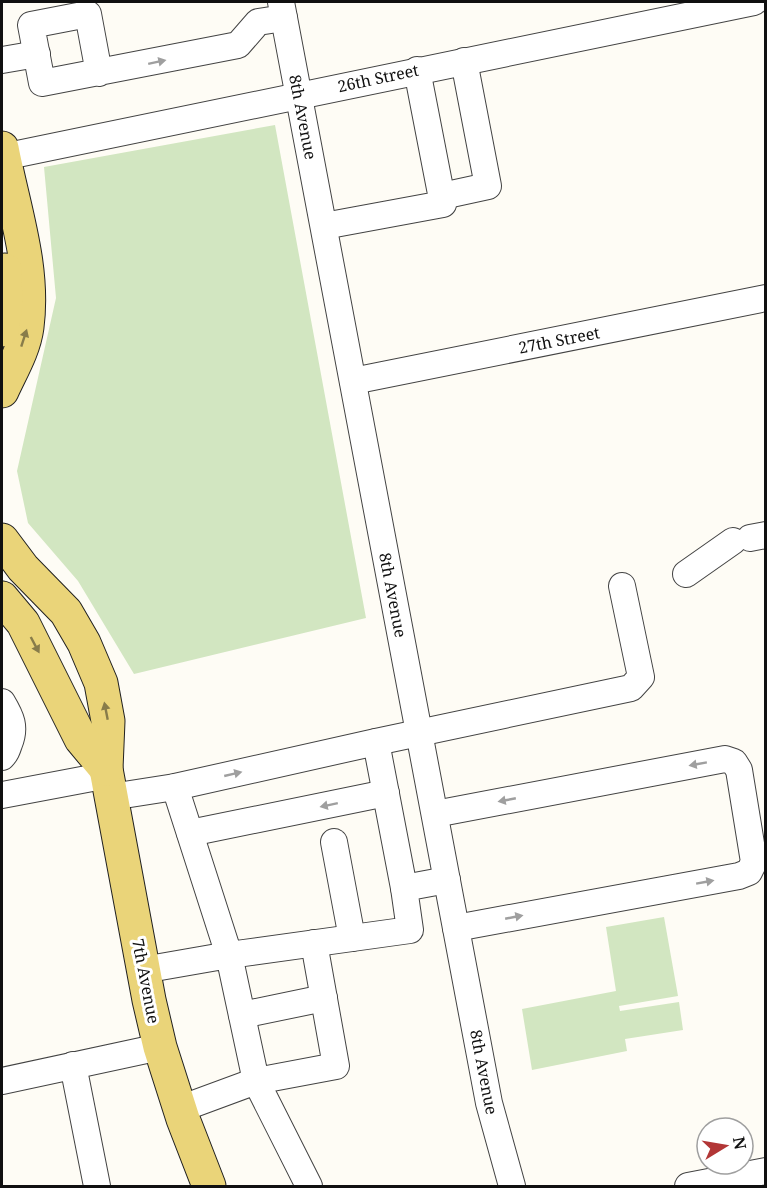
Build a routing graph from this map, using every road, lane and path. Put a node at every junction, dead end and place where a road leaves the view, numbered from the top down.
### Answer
1 (754, 2) edge
2 (282, 10) edge
3 (251, 14) edge
4 (37, 54) junction
5 (2, 60) edge
6 (464, 61) junction
7 (417, 70) junction
8 (99, 73) junction
9 (298, 95) junction
10 (2, 152) edge
11 (442, 196) junction
12 (324, 226) junction
13 (765, 298) edge
14 (2, 330) edge
15 (353, 381) junction
16 (2, 391) edge
17 (749, 538) edge
18 (2, 540) edge
19 (686, 573) dead end
20 (622, 586) dead end
21 (2, 597) edge
22 (2, 702) edge
23 (419, 734) junction
24 (376, 742) junction
25 (2, 757) edge
26 (108, 780) junction
27 (176, 787) junction
28 (386, 793) junction
29 (2, 795) edge
30 (435, 814) junction
31 (190, 833) junction
32 (334, 842) dead end
33 (447, 880) junction
34 (404, 888) junction
35 (456, 928) junction
36 (352, 938) junction
37 (314, 943) junction
38 (229, 955) junction
39 (143, 970) junction
40 (324, 999) junction
41 (242, 1015) junction
42 (160, 1047) junction
43 (73, 1065) junction
44 (2, 1081) edge
45 (256, 1081) junction
46 (180, 1109) junction
47 (765, 1171) edge
48 (97, 1186) edge
49 (209, 1186) edge
50 (309, 1186) edge
51 (512, 1186) edge
52 (688, 1186) edge

1 - 6 street, 26th Street
2 - 3 street
2 - 9 street, 8th Avenue
8 -> 3 street
4 - 5 street
4 - 8 street
4 - 8 street
6 - 7 street, 26th Street
6 - 11 street
7 - 9 street, 26th Street
7 - 11 street
9 - 10 street, 26th Street
9 - 12 street, 8th Avenue
10 - 14 main road
16 -> 10 main road
11 - 12 street
12 - 15 street, 8th Avenue
13 - 15 street, 27th Street
15 - 23 street, 8th Avenue
17 - 19 street
26 -> 18 main road, 7th Avenue
20 - 23 street
21 -> 26 main road, 7th Avenue
22 - 25 street
23 - 24 street
23 - 30 street, 8th Avenue
27 -> 24 street
24 - 28 street
26 - 27 street
26 - 29 street
26 - 39 main road, 7th Avenue
27 - 31 street
28 -> 31 street
28 - 34 street
30 - 33 street, 8th Avenue
35 -> 30 street
31 - 38 street
32 - 36 street
33 - 34 street
33 - 35 street, 8th Avenue
34 - 36 street
35 - 51 street, 8th Avenue
36 - 37 street
37 - 38 street
37 - 40 street
38 - 39 street
38 - 41 street
39 - 42 main road, 7th Avenue
40 - 41 street
40 - 45 street
41 - 45 street
42 - 43 street
42 - 46 main road, 7th Avenue
43 - 44 street
43 - 48 street
45 - 46 street
45 - 50 street
46 - 49 main road, 7th Avenue
47 - 52 street

